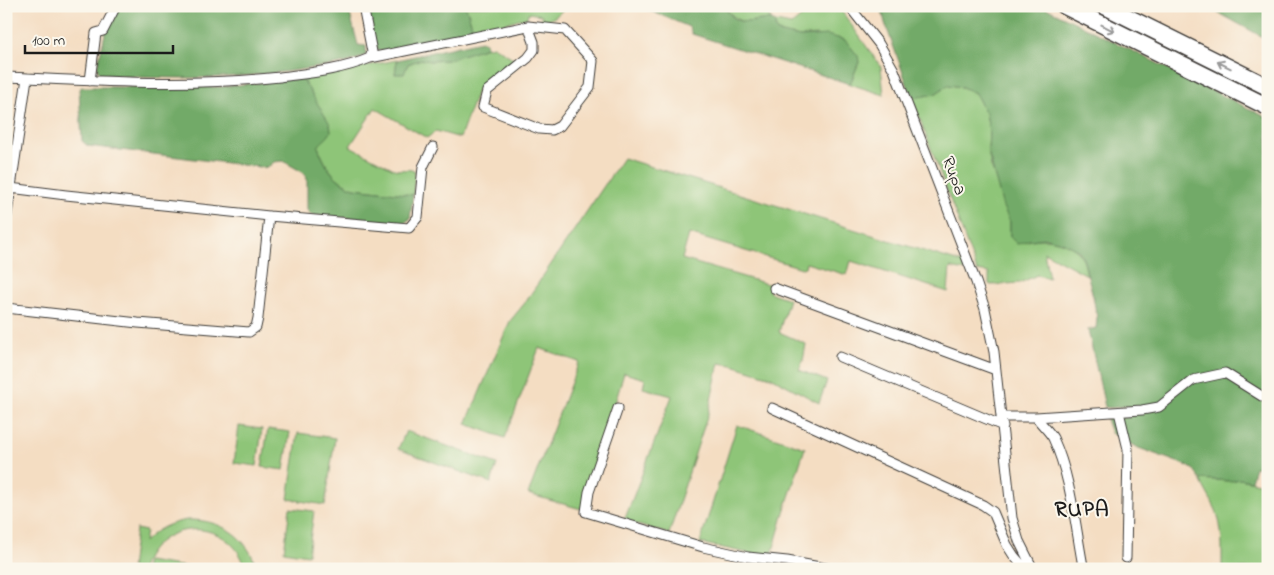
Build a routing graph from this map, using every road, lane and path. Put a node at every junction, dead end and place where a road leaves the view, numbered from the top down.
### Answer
1 (116, 6) edge
2 (362, 6) edge
3 (849, 6) edge
4 (1064, 6) edge
5 (1106, 6) edge
6 (528, 26) junction
7 (370, 58) junction
8 (6, 77) edge
9 (27, 78) junction
10 (90, 81) junction
11 (1268, 87) edge
12 (1268, 107) edge
13 (433, 147) dead end
14 (10, 188) junction
15 (270, 216) junction
16 (6, 221) edge
17 (774, 288) dead end
18 (6, 308) edge
19 (840, 358) dead end
20 (996, 370) junction
21 (1268, 400) edge
22 (618, 408) dead end
23 (772, 408) dead end
24 (1119, 412) junction
25 (1036, 418) junction
26 (1002, 421) junction
27 (1126, 558) dead end
28 (1083, 566) dead end
29 (831, 569) edge
30 (1031, 569) edge

1 - 10 street
2 - 7 street
3 - 20 street, Rupa
4 -> 12 highway
11 -> 5 highway
6 - 6 street
6 - 7 street
7 - 10 street
8 - 9 street
9 - 10 street
9 - 14 street
13 - 15 street
14 - 15 street
14 - 16 street
15 - 18 street
17 - 20 street
19 - 26 street
20 - 26 street, Rupa
21 - 24 street
22 - 29 street
23 - 30 street, Rupa
24 - 25 street
24 - 27 street
25 - 26 street
25 - 28 street
26 - 30 street, Rupa

